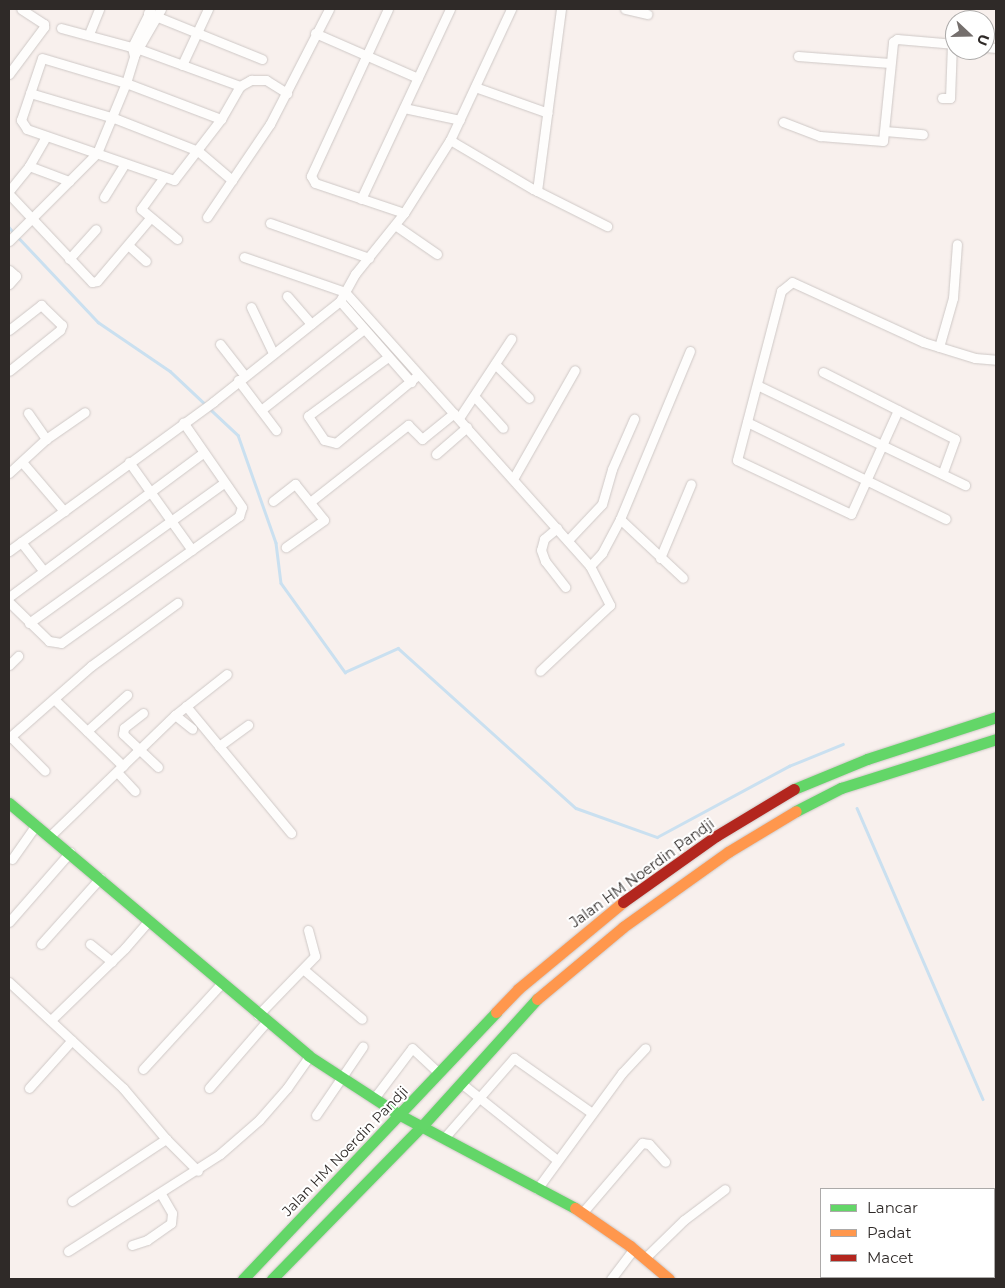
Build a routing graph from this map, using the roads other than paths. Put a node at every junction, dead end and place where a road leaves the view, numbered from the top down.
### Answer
1 (20, 9) edge
2 (99, 9) edge
3 (208, 9) edge
4 (328, 9) edge
5 (388, 9) edge
6 (450, 9) edge
7 (511, 9) edge
8 (561, 9) edge
9 (625, 9) edge
10 (154, 12) edge
11 (648, 14) dead end
12 (61, 28) dead end
13 (197, 33) junction
14 (315, 33) junction
15 (89, 34) junction
16 (945, 42) edge
17 (135, 51) junction
18 (365, 56) junction
19 (798, 56) dead end
20 (262, 59) dead end
21 (953, 60) edge
22 (12, 63) edge
23 (890, 63) junction
24 (182, 64) junction
25 (9, 74) edge
26 (418, 78) junction
27 (126, 83) junction
28 (240, 86) junction
29 (475, 87) junction
30 (30, 93) junction
31 (287, 93) junction
32 (942, 98) dead end
33 (404, 108) junction
34 (548, 113) junction
35 (114, 118) junction
36 (222, 119) junction
37 (460, 120) junction
38 (783, 122) dead end
39 (885, 131) junction
40 (923, 134) dead end
41 (46, 136) junction
42 (450, 140) junction
43 (198, 151) junction
44 (97, 153) junction
45 (125, 164) junction
46 (29, 166) junction
47 (164, 177) junction
48 (232, 180) junction
49 (69, 181) junction
50 (537, 191) junction
51 (9, 192) edge
52 (104, 197) dead end
53 (361, 199) junction
54 (404, 212) junction
55 (207, 217) dead end
56 (150, 218) junction
57 (28, 221) junction
58 (270, 223) dead end
59 (395, 225) junction
60 (607, 226) dead end
61 (96, 229) dead end
62 (177, 239) dead end
63 (9, 240) edge
64 (957, 244) dead end
65 (128, 245) junction
66 (437, 254) dead end
67 (244, 258) dead end
68 (369, 258) junction
69 (69, 259) junction
70 (146, 261) dead end
71 (9, 270) edge
72 (9, 284) edge
73 (345, 292) junction
74 (287, 296) dead end
75 (340, 301) junction
76 (251, 307) dead end
77 (311, 324) junction
78 (364, 329) junction
79 (9, 330) edge
80 (511, 339) dead end
81 (220, 344) dead end
82 (939, 348) junction
83 (690, 351) dead end
84 (273, 353) junction
85 (388, 357) junction
86 (996, 360) edge
87 (495, 364) junction
88 (575, 370) dead end
89 (9, 371) edge
90 (823, 372) dead end
91 (418, 375) junction
92 (241, 377) junction
93 (410, 382) junction
94 (757, 385) junction
95 (474, 396) junction
96 (529, 398) dead end
97 (261, 410) junction
98 (898, 410) junction
99 (85, 412) dead end
100 (28, 413) dead end
101 (456, 416) junction
102 (634, 419) dead end
103 (183, 422) junction
104 (747, 422) junction
105 (467, 427) junction
106 (504, 428) dead end
107 (276, 430) dead end
108 (46, 439) junction
109 (881, 445) junction
110 (204, 453) junction
111 (436, 454) dead end
112 (22, 462) junction
113 (129, 462) junction
114 (9, 472) edge
115 (942, 474) junction
116 (513, 479) junction
117 (866, 480) junction
118 (224, 483) junction
119 (692, 484) dead end
120 (965, 485) dead end
121 (150, 492) junction
122 (273, 500) dead end
123 (310, 502) junction
124 (64, 510) junction
125 (620, 519) junction
126 (946, 519) dead end
127 (172, 521) junction
128 (556, 528) junction
129 (569, 539) junction
130 (21, 542) junction
131 (286, 547) dead end
132 (192, 550) junction
133 (9, 551) edge
134 (660, 558) junction
135 (590, 566) junction
136 (43, 570) junction
137 (683, 578) dead end
138 (565, 587) dead end
139 (9, 597) edge
140 (9, 602) edge
141 (177, 603) dead end
142 (29, 623) junction
143 (18, 656) dead end
144 (9, 664) edge
145 (540, 672) dead end
146 (227, 674) dead end
147 (127, 695) dead end
148 (54, 699) junction
149 (186, 706) junction
150 (143, 713) dead end
151 (175, 715) junction
152 (996, 717) edge
153 (248, 725) dead end
154 (192, 729) dead end
155 (87, 731) junction
156 (9, 737) edge
157 (996, 739) edge
158 (219, 746) junction
159 (138, 750) junction
160 (158, 767) dead end
161 (120, 769) junction
162 (46, 771) dead end
163 (135, 791) dead end
164 (9, 804) edge
165 (36, 825) junction
166 (291, 833) dead end
167 (50, 836) junction
168 (70, 852) junction
169 (12, 859) dead end
170 (100, 878) junction
171 (149, 920) junction
172 (9, 922) edge
173 (308, 930) dead end
174 (41, 944) dead end
175 (90, 944) dead end
176 (112, 962) junction
177 (303, 969) junction
178 (9, 982) edge
179 (220, 984) junction
180 (262, 1018) junction
181 (362, 1019) dead end
182 (51, 1020) junction
183 (72, 1040) junction
184 (363, 1046) dead end
185 (645, 1048) dead end
186 (308, 1056) junction
187 (143, 1069) dead end
188 (439, 1073) junction
189 (342, 1077) junction
190 (461, 1083) junction
191 (29, 1088) dead end
192 (209, 1088) dead end
193 (375, 1097) junction
194 (479, 1100) junction
195 (592, 1113) junction
196 (400, 1114) junction
197 (316, 1115) dead end
198 (423, 1125) junction
199 (445, 1136) junction
200 (166, 1139) junction
201 (558, 1160) junction
202 (666, 1162) dead end
203 (198, 1171) junction
204 (537, 1189) junction
205 (725, 1189) dead end
206 (161, 1194) junction
207 (72, 1201) dead end
208 (583, 1212) junction
209 (132, 1244) dead end
210 (634, 1249) junction
211 (68, 1251) dead end
212 (644, 1258) junction
213 (243, 1279) edge
214 (272, 1279) edge
215 (611, 1279) edge
216 (669, 1279) edge

1 - 22 street
2 - 15 street
3 - 13 street
4 - 14 street
5 - 18 street
6 - 26 street
7 - 29 street
8 - 34 street
9 - 11 street
10 - 13 street
10 - 17 street
12 - 15 street
13 - 20 street
13 - 24 street
14 - 18 street
14 - 31 street
15 - 17 street
16 - 23 street
17 - 24 street
17 - 27 street
18 - 26 street
18 - 53 street
19 - 23 street
21 - 32 street
22 - 25 street
23 - 39 street
24 - 28 street
26 - 33 street
27 - 30 street
27 - 35 street
27 - 36 street
28 - 31 street
28 - 36 street
29 - 34 street
29 - 37 street
30 - 35 street
30 - 41 street
31 - 48 street
33 - 37 street
33 - 53 street
34 - 50 street
35 - 43 street
35 - 44 street
36 - 43 street
37 - 42 street
38 - 39 street
39 - 40 street
41 - 44 street
41 - 46 street
42 - 50 street
42 - 54 street
43 - 47 street
43 - 48 street
44 - 45 street
44 - 49 street
45 - 47 street
45 - 52 street
46 - 49 street
46 - 51 street
47 - 56 street
48 - 55 street
49 - 57 street
50 - 60 street
51 - 57 street
53 - 54 street
54 - 59 street
56 - 62 street
56 - 65 street
57 - 63 street
57 - 69 street
58 - 68 street
59 - 66 street
59 - 68 street
61 - 69 street
64 - 82 street
65 - 69 street
65 - 70 street
67 - 73 street
68 - 73 street
71 - 72 street
73 - 75 street
73 - 91 street
74 - 77 street
75 - 77 street
75 - 78 street
76 - 84 street
77 - 84 street
78 - 85 street
78 - 97 street
79 - 89 street
80 - 87 street
81 - 92 street
82 - 86 street
82 - 94 street
83 - 125 street
84 - 92 street
85 - 93 street
85 - 93 street
87 - 95 street
87 - 96 street
88 - 116 street
90 - 98 street
91 - 93 street
91 - 101 street
92 - 97 street
92 - 103 street
94 - 104 street
94 - 109 street
95 - 101 street
95 - 106 street
97 - 107 street
98 - 109 street
98 - 115 street
99 - 108 street
100 - 108 street
101 - 105 street
101 - 123 street
102 - 129 street
103 - 110 street
103 - 113 street
104 - 117 street
104 - 117 street
105 - 111 street
105 - 116 street
108 - 112 street
109 - 115 street
109 - 117 street
110 - 118 street
110 - 121 street
112 - 114 street
112 - 124 street
113 - 121 street
113 - 124 street
115 - 120 street
116 - 128 street
117 - 126 street
118 - 127 street
118 - 132 street
119 - 134 street
121 - 127 street
121 - 136 street
122 - 123 street
123 - 131 street
124 - 130 street
125 - 134 street
125 - 135 street
127 - 132 street
127 - 142 street
128 - 129 street
128 - 138 street
129 - 135 street
130 - 133 street
130 - 136 street
132 - 142 street
134 - 137 street
135 - 145 street
136 - 139 street
140 - 142 street
141 - 148 street
143 - 144 street
146 - 149 street
147 - 155 street
148 - 155 street
148 - 156 street
149 - 151 street
149 - 158 street
150 - 159 street
151 - 154 street
151 - 159 street
152 - 188 main road, Jalan HM Noerdin Pandji
153 - 158 street
155 - 161 street
156 - 162 street
157 - 190 main road
158 - 166 street
159 - 160 street
159 - 161 street
161 - 163 street
161 - 167 street
164 - 165 main road
165 - 167 main road
165 - 169 street
167 - 168 main road
168 - 170 main road
168 - 172 street
170 - 171 main road
170 - 174 street
171 - 176 street
171 - 179 main road
173 - 177 street
175 - 176 street
176 - 182 street
177 - 180 street
177 - 181 street
178 - 182 street
179 - 180 main road
179 - 187 street
180 - 186 main road
180 - 192 street
182 - 183 street
183 - 191 street
183 - 200 street
184 - 189 street
185 - 195 street
186 - 189 main road
186 - 203 street
188 - 193 street
188 - 196 main road, Jalan HM Noerdin Pandji
189 - 193 main road
189 - 197 street
190 - 194 street
190 - 198 main road
193 - 196 main road
194 - 195 street
194 - 199 street
194 - 201 street
195 - 201 street
196 - 198 main road
196 - 213 main road, Jalan HM Noerdin Pandji
198 - 199 main road
198 - 214 main road
199 - 204 main road
200 - 203 street
200 - 207 street
201 - 204 street
202 - 208 street
203 - 206 street
204 - 208 main road
205 - 212 street
206 - 209 street
206 - 211 street
208 - 210 main road
210 - 212 main road
210 - 215 street
212 - 216 main road

